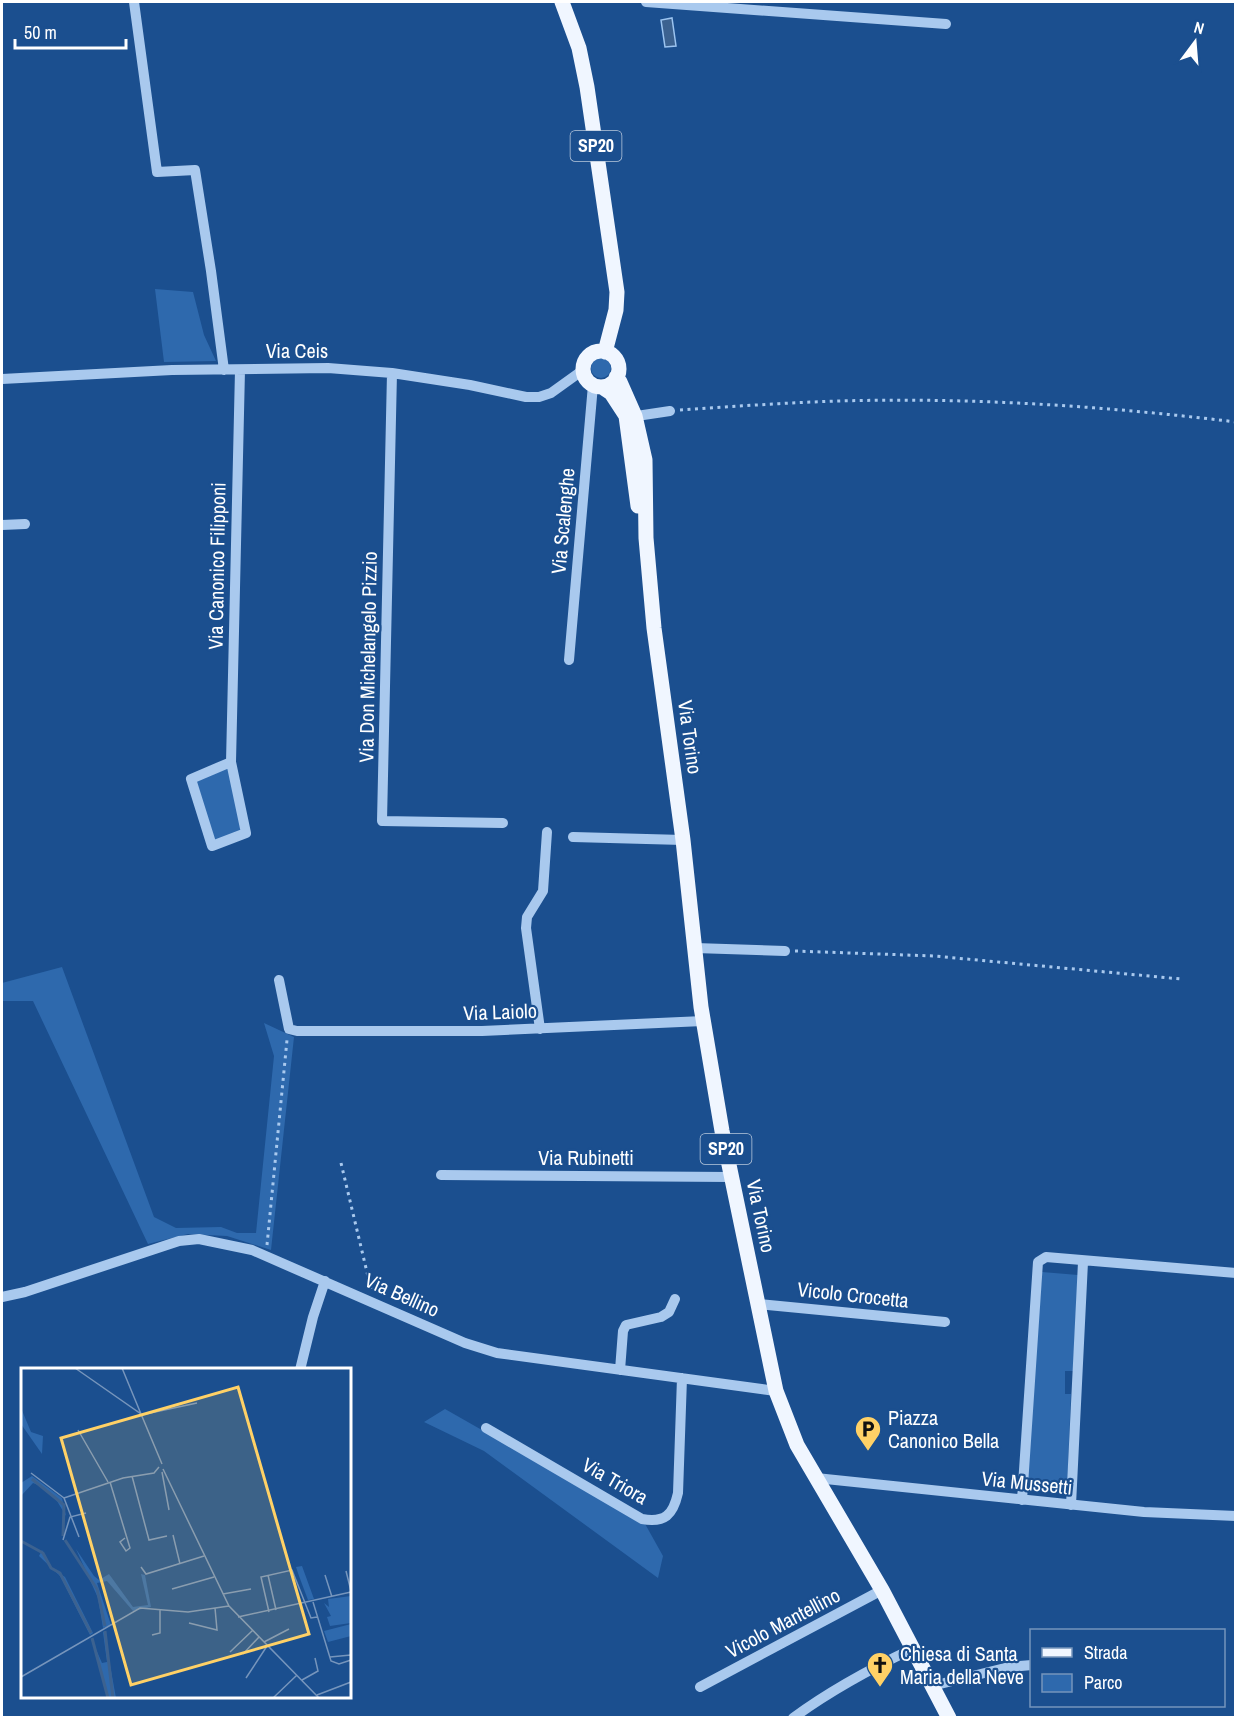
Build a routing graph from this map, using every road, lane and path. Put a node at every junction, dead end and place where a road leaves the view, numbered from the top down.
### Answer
1 (134, 2) edge
2 (562, 2) edge
3 (646, 2) edge
4 (946, 24) dead end
5 (605, 352) junction
6 (224, 370) junction
7 (240, 370) junction
8 (583, 370) junction
9 (392, 373) junction
10 (616, 377) junction
11 (2, 379) edge
12 (597, 386) junction
13 (669, 411) joint
14 (631, 417) junction
15 (1236, 422) edge
16 (25, 524) dead end
17 (2, 525) edge
18 (569, 660) dead end
19 (231, 762) junction
20 (504, 823) dead end
21 (547, 832) dead end
22 (573, 837) dead end
23 (683, 840) junction
24 (695, 948) junction
25 (784, 951) joint
26 (279, 980) dead end
27 (1181, 980) dead end
28 (703, 1021) junction
29 (540, 1029) junction
30 (293, 1030) junction
31 (340, 1163) dead end
32 (441, 1175) dead end
33 (731, 1177) junction
34 (266, 1256) junction
35 (1083, 1262) junction
36 (1236, 1272) edge
37 (325, 1281) junction
38 (2, 1297) edge
39 (675, 1299) dead end
40 (375, 1303) junction
41 (758, 1304) junction
42 (945, 1322) dead end
43 (300, 1368) edge
44 (620, 1370) junction
45 (682, 1378) junction
46 (776, 1391) junction
47 (486, 1428) dead end
48 (816, 1478) junction
49 (1022, 1500) junction
50 (1071, 1505) junction
51 (1236, 1516) edge
52 (882, 1590) junction
53 (912, 1649) junction
54 (1030, 1665) edge
55 (932, 1686) junction
56 (700, 1687) dead end
57 (793, 1718) edge
58 (949, 1718) edge

1 - 6 street
2 - 5 main road, SP20
3 - 4 street
5 - 8 main road
5 - 10 main road, SP20
6 - 7 street, Via Ceis
6 - 11 street, Via Ceis
7 - 9 street, Via Ceis
7 - 19 street, Via Canonico Filipponi
8 - 9 street, Via Ceis
8 - 12 main road, SP20
9 - 20 street, Via Don Michelangelo Pizzio
10 - 12 main road
10 - 14 main road, Via Torino / SP20
12 - 14 main road, Via Torino / SP20
12 - 18 street, Via Scalenghe
13 - 14 street
13 - 15 path
14 - 23 main road, Via Torino / SP20
16 - 17 street
19 - 19 street, Via Canonico Filipponi
21 - 29 street
22 - 23 street
23 - 24 main road, Via Torino / SP20
24 - 25 street
24 - 28 main road, Via Torino / SP20
25 - 27 path
26 - 30 street
28 - 29 street, Via Laiolo
28 - 33 main road, Via Torino / SP20
29 - 30 street, Via Laiolo
30 - 34 path
31 - 40 path
32 - 33 street, Via Rubinetti
33 - 41 main road, Via Torino / SP20
34 - 37 street, Via Bellino
34 - 38 street, Via Bellino
35 - 36 street
35 - 49 street
35 - 50 street
37 - 40 street, Via Bellino
37 - 43 street
39 - 44 street
40 - 44 street, Via Bellino
41 - 42 street, Vicolo Crocetta
41 - 46 main road, Via Torino / SP20
44 - 45 street, Via Bellino
45 - 46 street, Via Bellino
45 - 47 street, Via Triora
46 - 48 main road, Via Torino / SP20
48 - 49 street, Via Mussetti
48 - 52 main road, Via Torino / SP20
49 - 50 street, Via Mussetti
50 - 51 street, Via Mussetti
52 - 53 main road, Via Torino / SP20
52 - 56 street, Vicolo Mantellino
53 - 55 main road, Via Torino / SP20
53 - 57 street
54 - 55 street
55 - 58 main road, Via Torino / SP20

